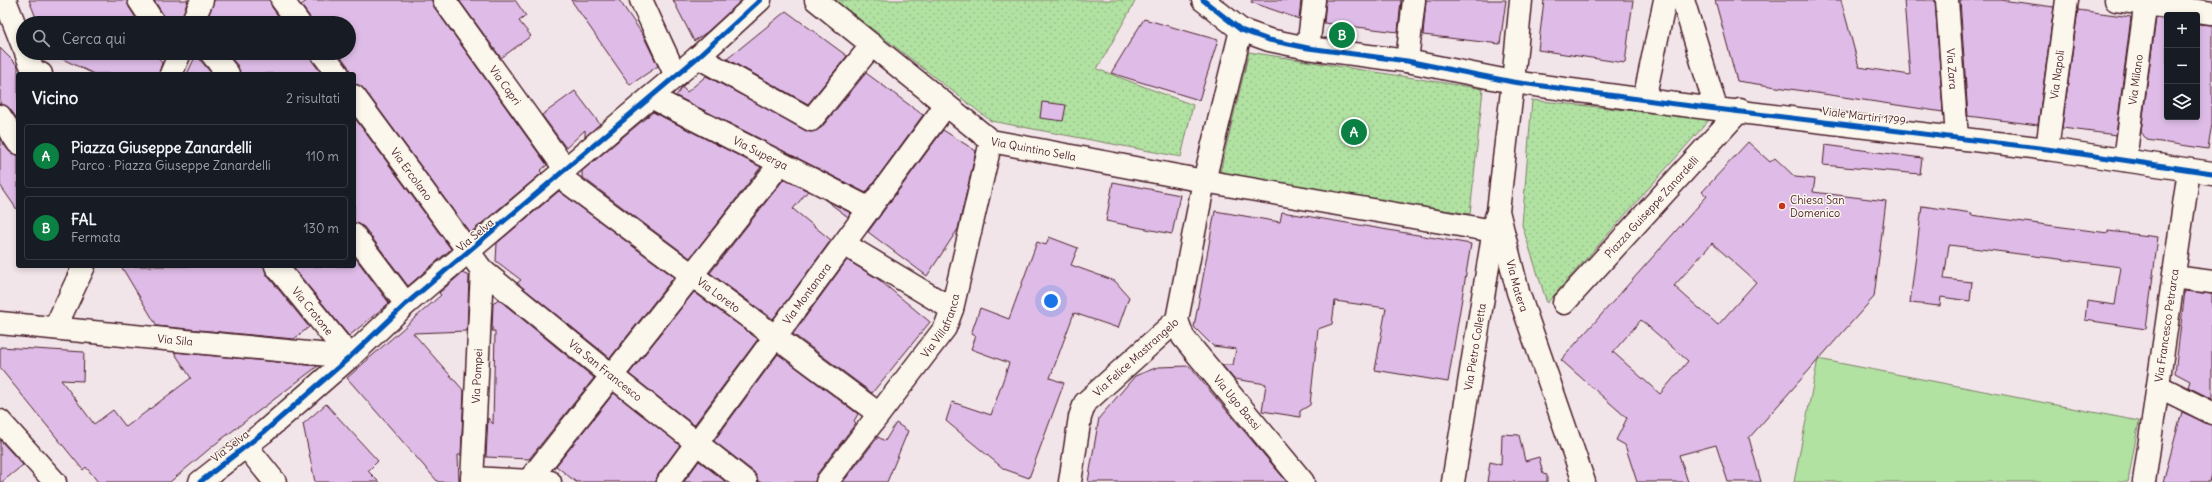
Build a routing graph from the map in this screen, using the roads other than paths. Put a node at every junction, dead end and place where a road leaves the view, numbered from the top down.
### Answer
1 (5, 0) edge
2 (139, 0) edge
3 (202, 0) edge
4 (283, 0) edge
5 (444, 0) edge
6 (641, 0) edge
7 (760, 0) edge
8 (816, 0) edge
9 (1314, 0) edge
10 (1414, 0) edge
11 (1521, 0) edge
12 (1665, 0) edge
13 (1683, 0) edge
14 (1947, 0) edge
15 (2067, 0) edge
16 (2116, 0) edge
17 (2146, 2) edge
18 (1210, 3) edge
19 (2212, 14) edge
20 (149, 16) edge
21 (195, 16) edge
22 (294, 16) edge
23 (16, 28) edge
24 (1241, 30) junction
25 (872, 45) junction
26 (1308, 48) junction
27 (698, 57) junction
28 (29, 60) edge
29 (217, 60) edge
30 (327, 60) edge
31 (1407, 61) junction
32 (38, 72) edge
33 (226, 72) edge
34 (336, 72) edge
35 (676, 76) junction
36 (1513, 82) junction
37 (651, 97) junction
38 (356, 99) edge
39 (1644, 100) junction
40 (946, 105) junction
41 (1716, 108) junction
42 (1740, 110) junction
43 (0, 116) edge
44 (1957, 138) junction
45 (16, 140) edge
46 (991, 141) junction
47 (2047, 149) junction
48 (2125, 160) junction
49 (780, 164) junction
50 (2189, 170) junction
51 (563, 173) junction
52 (2212, 173) edge
53 (1204, 181) junction
54 (870, 209) junction
55 (1496, 221) junction
56 (356, 238) edge
57 (844, 244) junction
58 (476, 261) junction
59 (83, 268) edge
60 (278, 268) edge
61 (692, 275) junction
62 (2174, 277) junction
63 (2212, 282) edge
64 (1564, 303) dead end
65 (406, 304) junction
66 (952, 309) junction
67 (1177, 320) junction
68 (0, 323) edge
69 (55, 328) junction
70 (776, 338) junction
71 (350, 357) junction
72 (612, 376) junction
73 (2158, 386) junction
74 (2212, 413) edge
75 (879, 414) junction
76 (0, 421) edge
77 (697, 444) junction
78 (246, 446) junction
79 (472, 480) edge
80 (529, 480) junction
81 (55, 482) edge
82 (200, 482) edge
83 (275, 482) edge
84 (550, 482) edge
85 (668, 482) edge
86 (746, 482) edge
87 (827, 482) edge
88 (1070, 482) edge
89 (1303, 482) edge
90 (1453, 482) edge
91 (1584, 482) edge
92 (2144, 482) edge

1 - 23 street
2 - 20 street
3 - 21 street
4 - 22 street
5 - 51 street, Via Capri
6 - 35 street
7 - 27 street, Via Selva
8 - 25 street, Via Quintino Sella
9 - 26 street
10 - 31 street
11 - 36 street, Via Matera
12 - 39 street
13 - 41 street
14 - 44 street, Via Zara
15 - 47 street, Via Napoli
16 - 17 street
17 - 19 street
17 - 48 street, Via Milano
18 - 24 street, Viale Martiri 1799
24 - 26 street, Viale Martiri 1799
24 - 53 street, Via Felice Mastrangelo
25 - 27 street
25 - 40 street, Via Quintino Sella
26 - 31 street, Viale Martiri 1799
27 - 35 street, Via Selva
28 - 32 street
29 - 33 street
30 - 34 street
31 - 36 street, Viale Martiri 1799
35 - 37 street, Via Selva
36 - 39 street, Viale Martiri 1799
36 - 55 street, Via Matera
37 - 49 street, Via Superga
37 - 51 street, Via Selva
38 - 58 street, Via Ercolano
39 - 41 street, Viale Martiri 1799
40 - 46 street, Via Quintino Sella
40 - 54 street, Via Montanara
41 - 42 street, Viale Martiri 1799
42 - 44 street, Viale Martiri 1799
42 - 64 street, Piazza Guiseppe Zanardelli
43 - 45 street
44 - 47 street, Viale Martiri 1799
46 - 53 street, Via Quintino Sella
46 - 66 street, Via Villafranca
47 - 48 street, Viale Martiri 1799
48 - 50 street, Viale Martiri 1799
49 - 54 street, Via Superga
49 - 61 street
50 - 52 street, Viale Martiri 1799
50 - 62 street, Via Francesco Petrarca
51 - 58 street, Via Selva
51 - 61 street, Via Loreto
53 - 55 street, Via Quintino Sella
53 - 67 street, Via Felice Mastrangelo
54 - 57 street, Via Montanara
55 - 90 street, Via Pietro Colletta
55 - 91 street, Via Matera
56 - 65 street
57 - 66 street
57 - 70 street, Via Montanara
58 - 65 street, Via Selva
58 - 72 street, Via San Francesco
58 - 79 street, Via Pompei
59 - 69 street
60 - 71 street, Via Crotone
61 - 70 street, Via Loreto
61 - 72 street
62 - 63 street
62 - 73 street, Via Francesco Petrarca
65 - 71 street, Via Selva
66 - 75 street, Via Villafranca
67 - 88 street, Via Felice Mastrangelo
67 - 89 street, Via Ugo Bassi
68 - 69 street, Via Sila
69 - 71 street, Via Sila
70 - 75 street, Via Loreto
70 - 77 street, Via Montanara
71 - 78 street, Via Selva
72 - 77 street, Via San Francesco
72 - 80 street
73 - 74 street
73 - 92 street, Via Francesco Petrarca
75 - 87 street, Via Villafranca
76 - 81 street
77 - 85 street, Via Montanara
77 - 86 street, Via San Francesco
78 - 82 street, Via Selva
78 - 83 street
79 - 80 street
80 - 84 street

